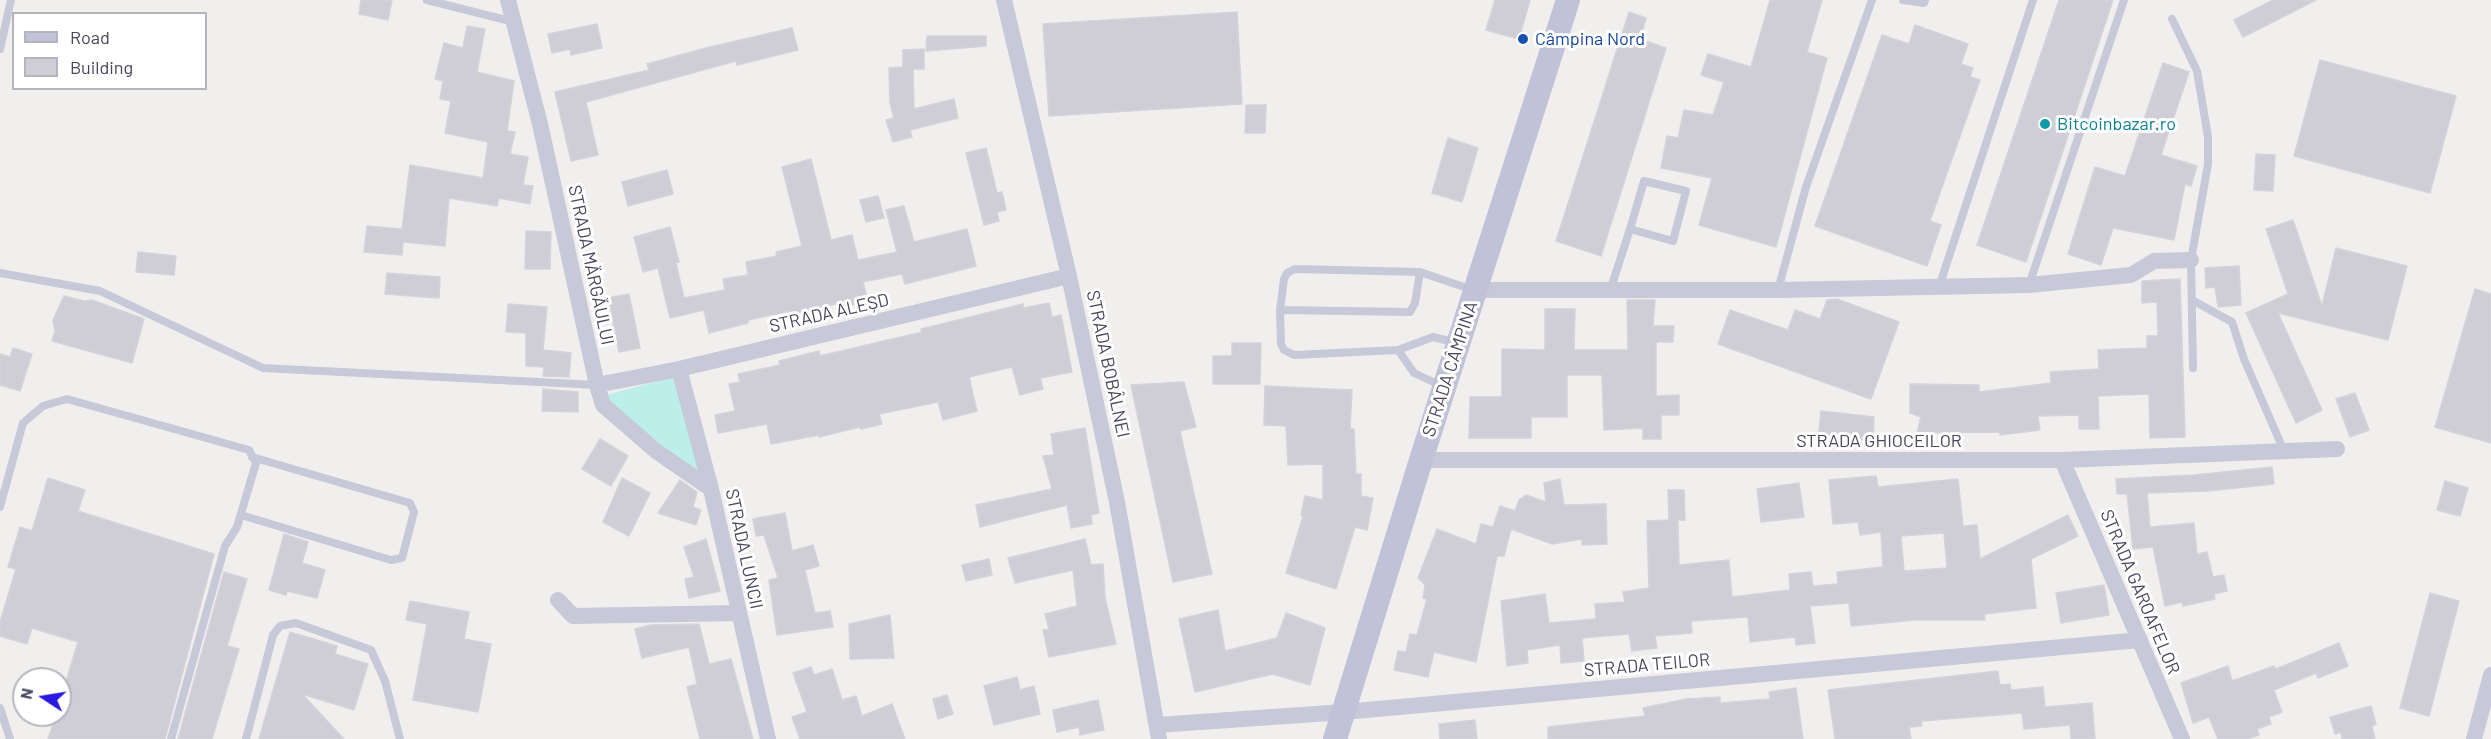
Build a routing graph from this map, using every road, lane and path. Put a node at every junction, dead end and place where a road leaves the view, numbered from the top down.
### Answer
1 (11, 0) edge
2 (427, 0) edge
3 (508, 0) edge
4 (1004, 0) edge
5 (1568, 0) edge
6 (1872, 0) edge
7 (1903, 0) edge
8 (1925, 0) edge
9 (2033, 0) edge
10 (2124, 0) edge
11 (2172, 19) dead end
12 (514, 22) junction
13 (0, 50) edge
14 (1630, 229) junction
15 (2191, 260) junction
16 (1420, 272) junction
17 (0, 273) edge
18 (1069, 276) junction
19 (2029, 285) junction
20 (1938, 287) junction
21 (1475, 290) junction
22 (1778, 290) junction
23 (1610, 291) junction
24 (2192, 300) junction
25 (1280, 310) junction
26 (1458, 343) junction
27 (1398, 350) junction
28 (2193, 368) dead end
29 (679, 369) junction
30 (597, 385) junction
31 (1444, 387) junction
32 (2337, 448) dead end
33 (2284, 451) junction
34 (252, 457) junction
35 (1421, 460) junction
36 (2062, 460) junction
37 (711, 489) junction
38 (0, 507) edge
39 (241, 515) junction
40 (558, 600) dead end
41 (738, 613) junction
42 (2140, 640) junction
43 (2491, 675) edge
44 (0, 708) edge
45 (1344, 712) junction
46 (1158, 732) edge
47 (10, 739) edge
48 (171, 739) edge
49 (246, 739) edge
50 (400, 739) edge
51 (768, 739) edge
52 (1335, 739) edge
53 (2182, 739) edge
54 (2474, 739) edge

1 - 13 lane
2 - 12 lane
3 - 12 street, STRADA MĂRGĂULUI
4 - 18 street, STRADA BOBÂLNEI
5 - 21 main road, STRADA CÂMPINA
6 - 22 lane
7 - 8 lane
9 - 20 lane
10 - 19 lane
11 - 15 lane
12 - 30 street, STRADA MĂRGĂULUI
14 - 14 lane
14 - 23 lane
15 - 19 street
15 - 24 lane
16 - 21 lane
16 - 25 lane
16 - 25 lane
17 - 30 lane
18 - 29 street, STRADA ALEȘD
18 - 46 street, STRADA BOBÂLNEI
19 - 20 street
20 - 22 street
21 - 23 street
21 - 26 main road, STRADA CÂMPINA
22 - 23 street
24 - 28 lane
24 - 33 lane
25 - 27 lane
26 - 27 lane
26 - 31 main road, STRADA CÂMPINA
27 - 31 lane
29 - 30 street, STRADA ALEȘD
29 - 37 street, STRADA LUNCII
30 - 37 street, STRADA MĂRGĂULUI
31 - 35 main road, STRADA CÂMPINA
32 - 33 street, STRADA GHIOCEILOR
33 - 36 street, STRADA GHIOCEILOR
34 - 38 lane
34 - 39 lane
34 - 39 lane
35 - 36 street, STRADA GHIOCEILOR
35 - 45 main road, STRADA CÂMPINA
36 - 42 street, STRADA GAROAFELOR
37 - 41 street, STRADA LUNCII
39 - 48 lane
40 - 41 street
41 - 51 street, STRADA LUNCII
42 - 45 street, STRADA TEILOR
42 - 53 street, STRADA GAROAFELOR
43 - 54 street
44 - 47 lane
45 - 46 street, STRADA TEILOR
45 - 52 main road, STRADA CÂMPINA
49 - 50 lane

